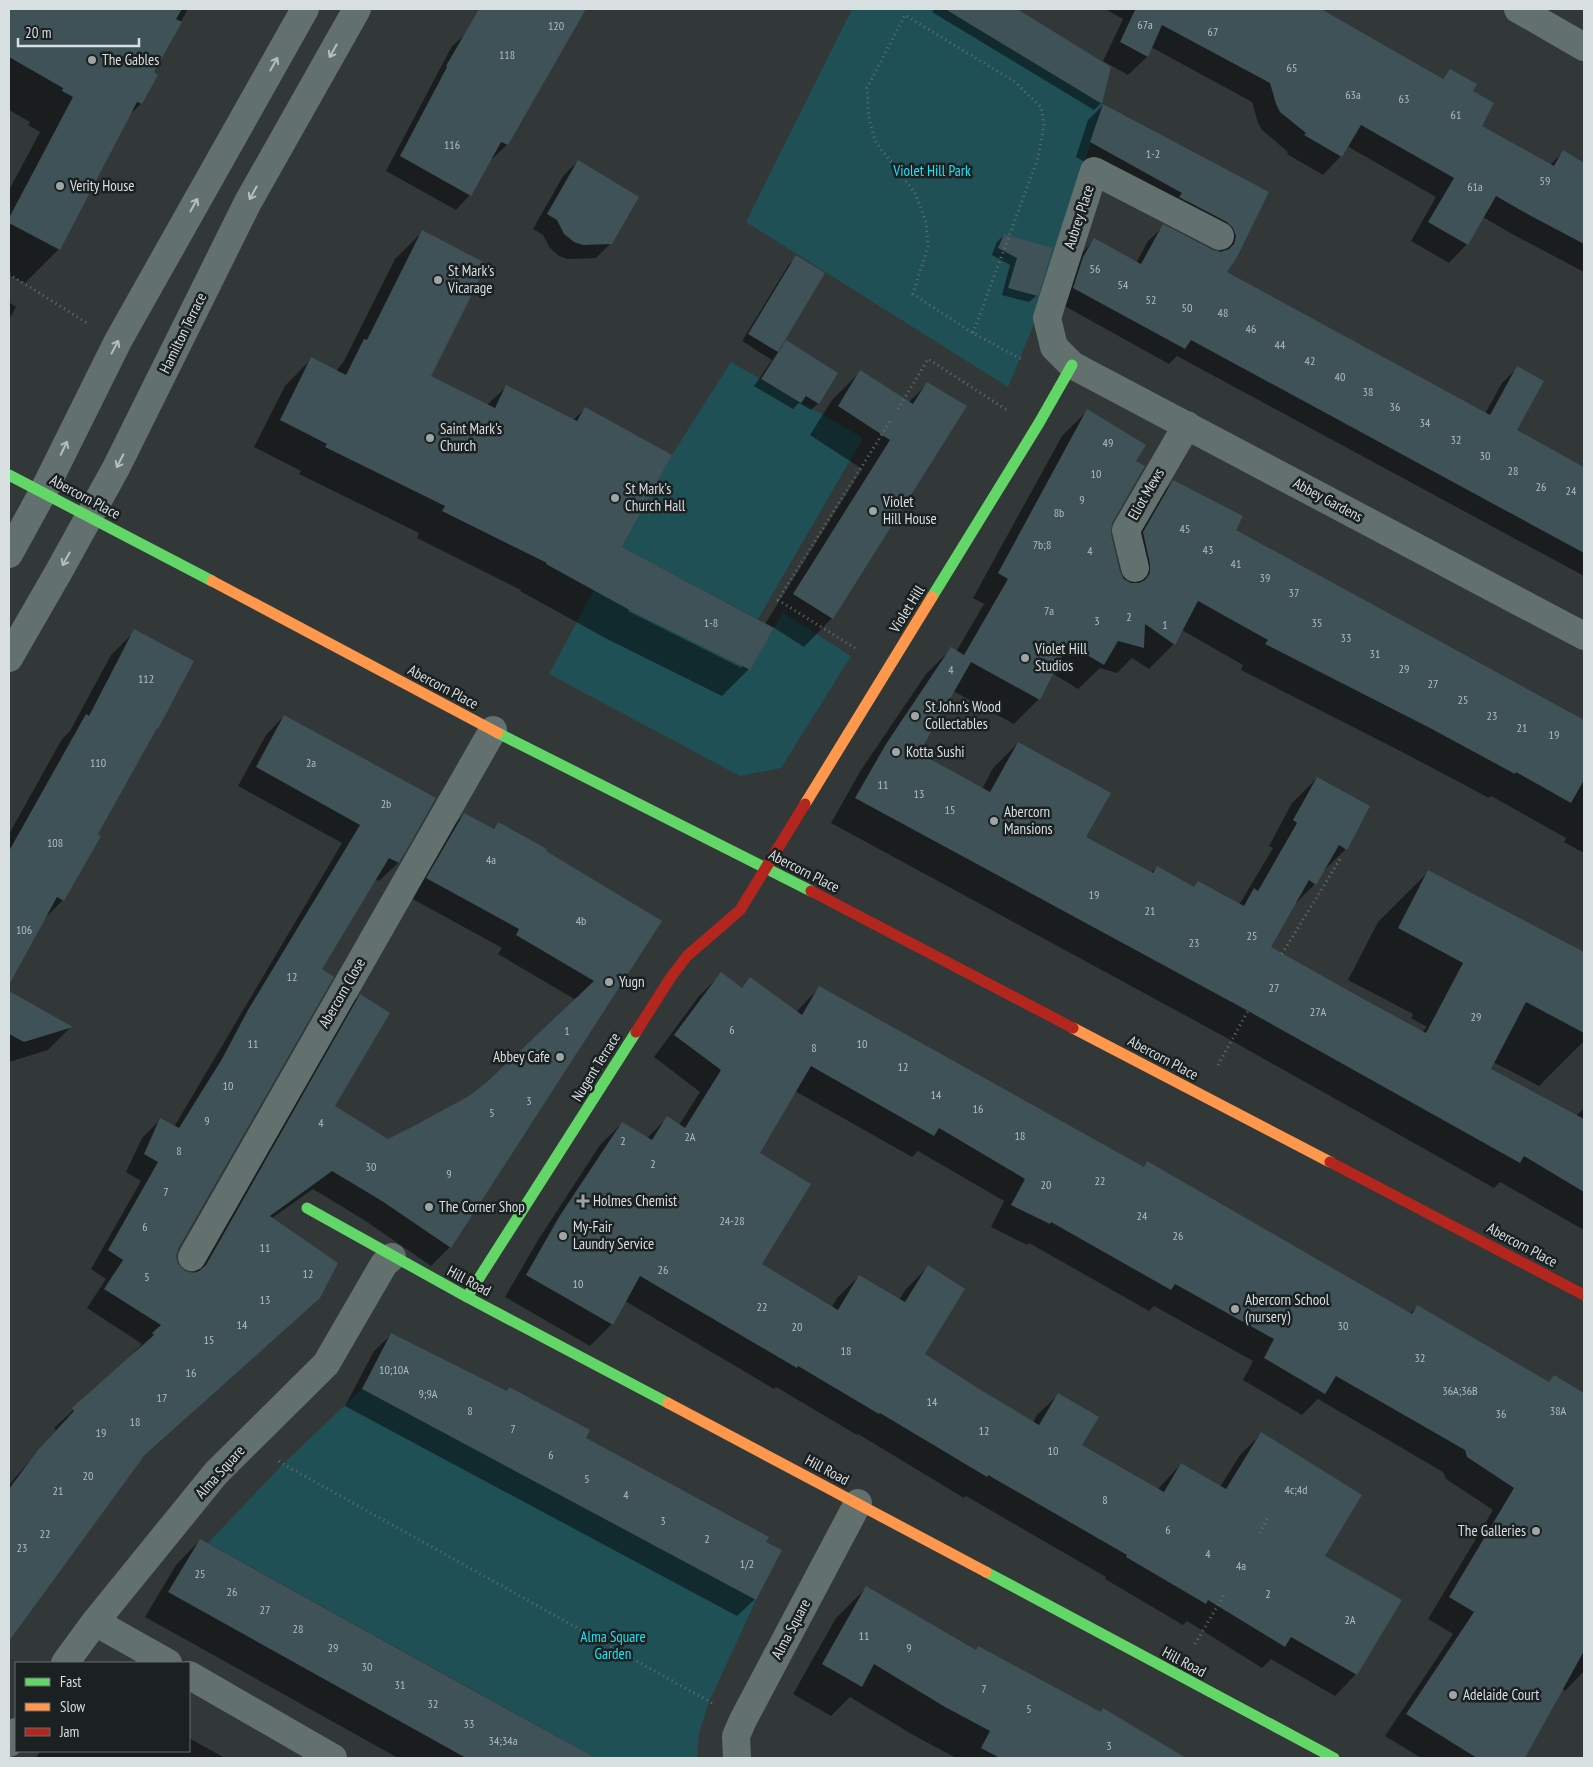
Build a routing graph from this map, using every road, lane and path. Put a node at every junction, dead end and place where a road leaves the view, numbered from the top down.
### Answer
1 (305, 9) edge
2 (357, 9) edge
3 (1518, 9) edge
4 (1584, 47) edge
5 (1220, 236) dead end
6 (9, 274) edge
7 (973, 333) junction
8 (118, 341) junction
9 (1067, 375) junction
10 (898, 409) dead end
11 (890, 420) dead end
12 (1187, 425) junction
13 (1035, 429) junction
14 (9, 475) edge
15 (43, 492) junction
16 (90, 516) junction
17 (9, 554) edge
18 (1135, 568) dead end
19 (1584, 636) edge
20 (855, 648) dead end
21 (9, 658) edge
22 (493, 730) junction
23 (1342, 856) dead end
24 (765, 867) junction
25 (1282, 954) dead end
26 (1248, 1011) dead end
27 (1201, 1095) junction
28 (307, 1208) dead end
29 (192, 1257) dead end
30 (392, 1257) junction
31 (1584, 1295) edge
32 (467, 1297) junction
33 (283, 1464) dead end
34 (858, 1503) junction
35 (1270, 1516) dead end
36 (1260, 1533) dead end
37 (1224, 1595) dead end
38 (95, 1622) junction
39 (67, 1662) edge
40 (166, 1662) edge
41 (1177, 1675) junction
42 (190, 1676) edge
43 (709, 1702) dead end
44 (334, 1758) edge
45 (737, 1758) edge
46 (1334, 1758) edge

8 -> 1 street
2 -> 16 street, Hamilton Terrace
3 - 4 street
5 - 9 street, Aubrey Place
6 - 8 path
7 - 7 path
7 - 9 path
15 -> 8 street
9 - 12 street, Abbey Gardens
9 - 13 street, Violet Hill
10 - 13 path
11 - 20 path
12 - 18 street, Eliot Mews
12 - 19 street, Abbey Gardens
13 - 24 street, Violet Hill
14 - 15 street, Abercorn Place
15 - 16 street, Abercorn Place
15 - 17 street
16 -> 21 street, Hamilton Terrace
16 - 22 street, Abercorn Place
22 - 24 street, Abercorn Place
22 - 29 street, Abercorn Close
23 - 25 path
24 - 27 street, Abercorn Place
24 - 32 street, Nugent Terrace
26 - 27 path
27 - 31 street, Abercorn Place
28 - 30 street, Hill Road
30 - 32 street, Hill Road
30 - 38 street, Alma Square
32 - 34 street, Hill Road
33 - 43 path
34 - 41 street, Hill Road
34 - 45 street, Alma Square
35 - 36 path
37 - 41 path
38 - 39 street, Alma Square
38 - 40 street
41 - 46 street, Hill Road
42 - 44 street

